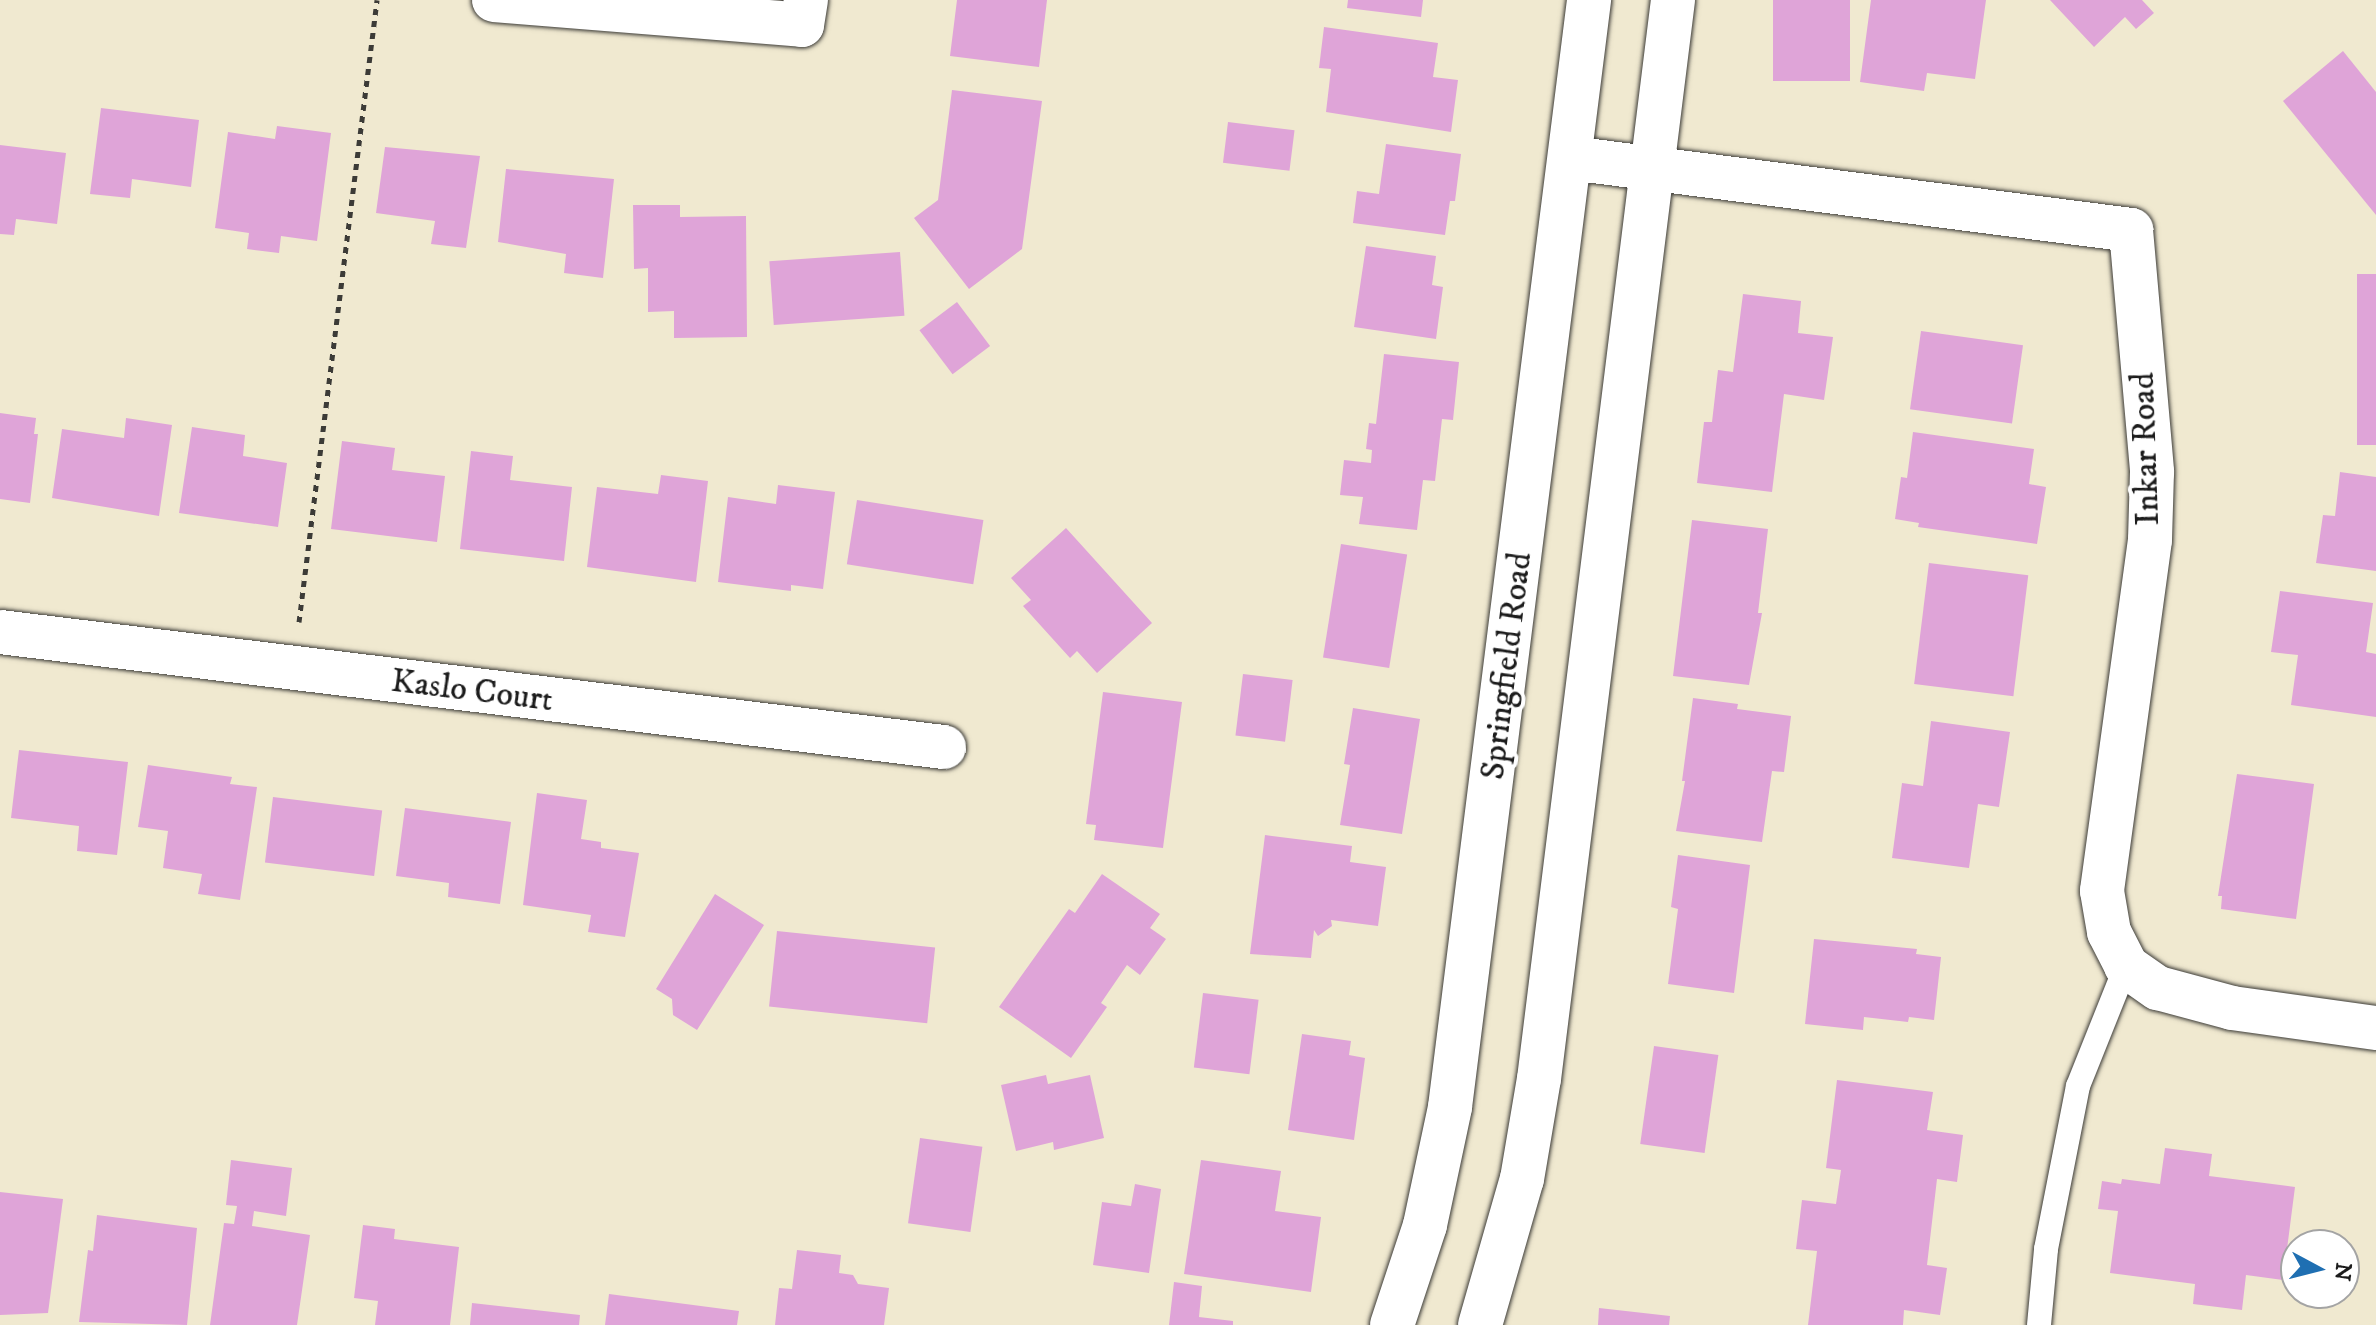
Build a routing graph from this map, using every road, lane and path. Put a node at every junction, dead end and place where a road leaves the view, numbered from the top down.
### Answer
1 (377, 0) edge
2 (494, 0) edge
3 (806, 0) edge
4 (1589, 0) edge
5 (1673, 0) edge
6 (1570, 158) junction
7 (1654, 169) junction
8 (0, 632) edge
9 (293, 670) junction
10 (944, 747) dead end
11 (2126, 966) junction
12 (2376, 1028) edge
13 (1392, 1325) edge
14 (1480, 1325) edge
15 (2039, 1325) edge

1 - 9 path
2 - 3 street
4 - 6 street, Springfield Road
5 - 7 street
6 - 7 street, Inkar Road
6 - 13 street, Springfield Road
7 - 11 street, Inkar Road
7 - 14 street
8 - 9 street, Kaslo Court
9 - 10 street, Kaslo Court
11 - 12 street
11 - 15 lane

